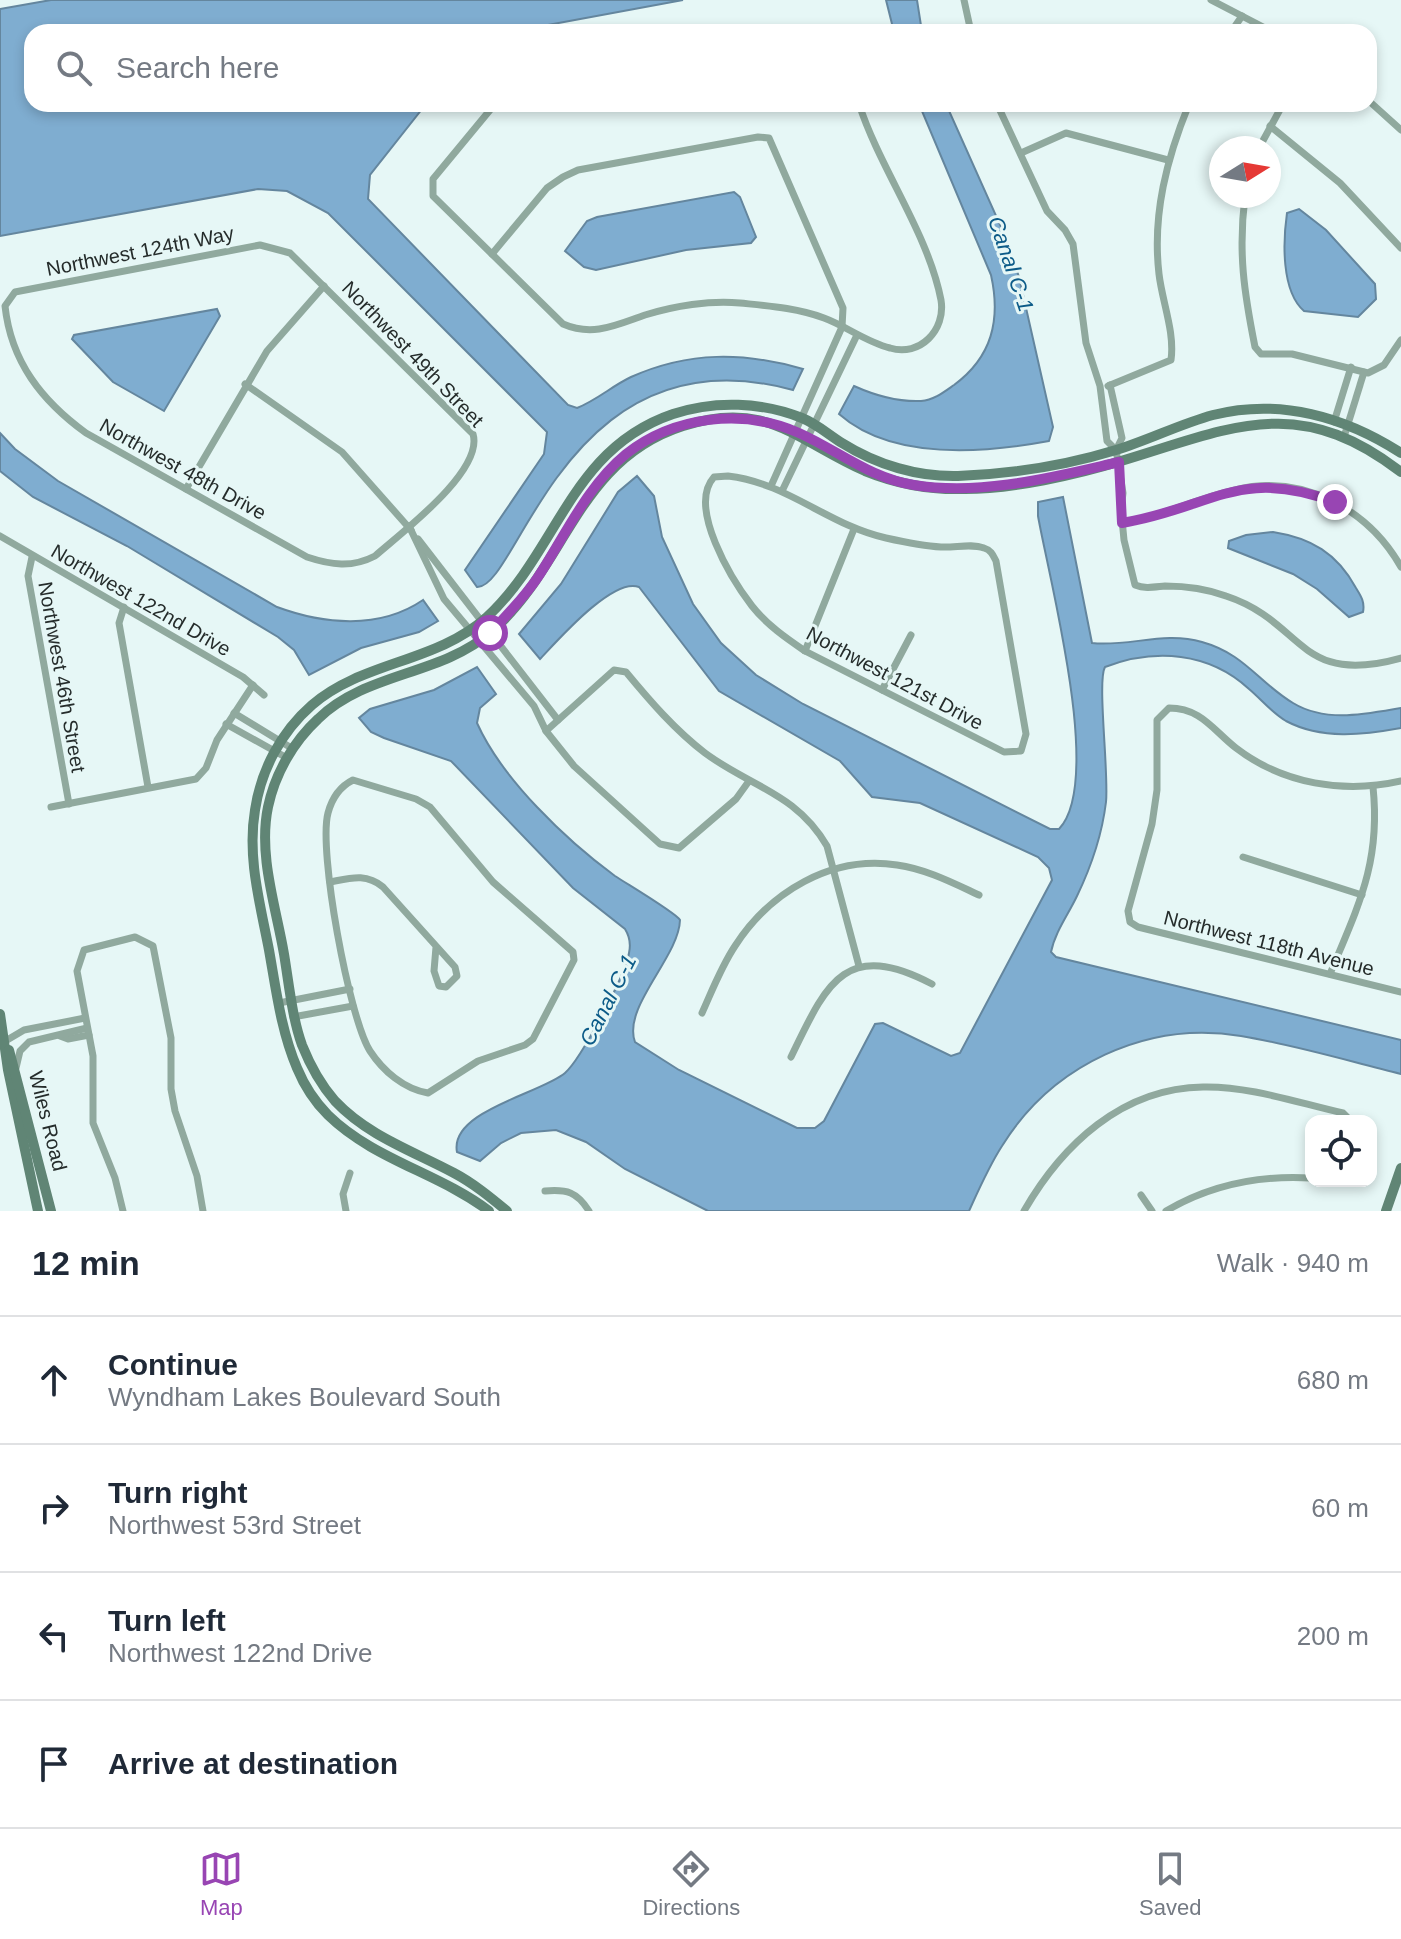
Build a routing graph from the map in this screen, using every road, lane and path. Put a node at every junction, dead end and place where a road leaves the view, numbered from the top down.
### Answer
1 (964, 0) edge
2 (1211, 0) edge
3 (1242, 16) junction
4 (969, 24) edge
5 (1236, 24) edge
6 (1257, 24) edge
7 (1377, 108) edge
8 (488, 112) edge
9 (862, 112) edge
10 (1001, 112) edge
11 (1186, 112) edge
12 (1278, 112) edge
13 (1270, 126) junction
14 (1401, 130) edge
15 (1265, 136) edge
16 (1021, 153) junction
17 (1168, 160) junction
18 (1243, 208) edge
19 (281, 248) joint
20 (1401, 248) edge
21 (492, 254) junction
22 (324, 286) junction
23 (8, 298) joint
24 (842, 327) junction
25 (857, 335) junction
26 (1401, 340) edge
27 (1351, 367) junction
28 (1364, 372) junction
29 (822, 373) junction
30 (836, 379) junction
31 (245, 384) junction
32 (1110, 385) junction
33 (1100, 386) junction
34 (802, 418) junction
35 (1334, 419) junction
36 (1347, 422) junction
37 (815, 425) junction
38 (796, 432) junction
39 (1332, 432) junction
40 (1344, 437) junction
41 (809, 438) junction
42 (1116, 450) junction
43 (1401, 453) edge
44 (1119, 462) junction
45 (1401, 472) edge
46 (771, 486) junction
47 (186, 489) junction
48 (783, 489) junction
49 (1122, 523) junction
50 (409, 526) junction
51 (854, 529) junction
52 (0, 536) edge
53 (32, 557) junction
54 (1401, 567) edge
55 (124, 607) junction
56 (481, 622) junction
57 (470, 631) junction
58 (490, 633) junction
59 (911, 635) dead end
60 (478, 641) junction
61 (805, 651) junction
62 (1401, 658) edge
63 (253, 685) junction
64 (882, 690) junction
65 (264, 695) dead end
66 (234, 713) junction
67 (558, 720) junction
68 (226, 724) junction
69 (546, 731) junction
70 (278, 746) junction
71 (290, 754) junction
72 (749, 781) junction
73 (1401, 781) edge
74 (148, 787) junction
75 (1373, 787) junction
76 (69, 804) junction
77 (51, 807) dead end
78 (1243, 857) dead end
79 (833, 869) junction
80 (330, 882) junction
81 (979, 895) dead end
82 (1362, 895) junction
83 (436, 947) junction
84 (859, 966) junction
85 (1330, 974) junction
86 (932, 984) dead end
87 (350, 989) junction
88 (1401, 992) edge
89 (292, 1000) junction
90 (279, 1003) junction
91 (353, 1006) junction
92 (702, 1013) dead end
93 (0, 1014) edge
94 (295, 1016) junction
95 (85, 1018) junction
96 (282, 1019) junction
97 (70, 1021) junction
98 (72, 1031) junction
99 (88, 1031) junction
100 (60, 1036) junction
101 (2, 1041) edge
102 (791, 1057) dead end
103 (16, 1068) junction
104 (1345, 1115) edge
105 (1401, 1168) edge
106 (350, 1173) dead end
107 (1305, 1178) edge
108 (545, 1191) dead end
109 (1141, 1195) dead end
110 (38, 1211) edge
111 (51, 1211) edge
112 (123, 1211) edge
113 (203, 1211) edge
114 (346, 1211) edge
115 (489, 1211) edge
116 (507, 1211) edge
117 (589, 1211) edge
118 (1024, 1211) edge
119 (1152, 1211) edge
120 (1166, 1211) edge
121 (1386, 1211) edge

1 - 4 street
2 - 3 street
3 - 5 street
3 - 6 street
7 - 14 street
8 - 21 street
9 - 25 street
10 - 16 street
11 - 17 street
12 - 13 street
13 - 15 street
13 - 20 street
16 - 17 street
16 - 33 street
17 - 32 street
18 - 27 street
19 - 22 street, Northwest 49th Street
19 - 23 street, Northwest 124th Way
21 - 24 street
21 - 24 street
22 - 31 street
22 - 50 street, Northwest 49th Street
23 - 47 street, Northwest 48th Drive
24 - 25 street
24 - 29 street
25 - 30 street
26 - 28 street
27 - 28 street
27 - 35 street
28 - 36 street
29 - 30 street
29 - 34 street
30 - 37 street
31 - 47 street
31 - 50 street
32 - 33 street
32 - 42 street
33 - 42 street
34 - 37 street
34 - 38 street
34 - 56 street
35 - 36 street
35 - 39 street
35 - 42 street
36 - 40 street
36 - 43 street
37 - 41 street
37 - 42 street
38 - 41 street
38 - 46 street
38 - 58 street
39 - 40 street
39 - 44 street
40 - 45 street
41 - 44 street
41 - 48 street
42 - 44 street
44 - 49 street
46 - 48 street
46 - 61 street, Northwest 121st Drive
47 - 50 street, Northwest 48th Drive
48 - 51 street
49 - 54 street
49 - 62 street
50 - 56 street
50 - 57 street
51 - 61 street
51 - 64 street, Northwest 121st Drive
52 - 53 street, Northwest 122nd Drive
53 - 55 street, Northwest 122nd Drive
53 - 76 street, Northwest 46th Street
55 - 63 street, Northwest 122nd Drive
55 - 74 street
56 - 57 street
56 - 58 street
57 - 60 street
57 - 70 street
58 - 60 street
58 - 67 street
59 - 64 street
60 - 69 street
60 - 71 street
61 - 64 street, Northwest 121st Drive
63 - 65 street, Northwest 122nd Drive
63 - 66 street
66 - 68 street
66 - 70 street
67 - 69 street
67 - 72 street
68 - 70 street
68 - 74 street
69 - 72 street
70 - 71 street
70 - 90 street
71 - 89 street
72 - 79 street
73 - 75 street
74 - 76 street
75 - 82 street
75 - 85 street, Northwest 118th Avenue
76 - 77 street
78 - 82 street
79 - 81 street
79 - 84 street
79 - 92 street
80 - 83 street
80 - 87 street
80 - 91 street
82 - 85 street
83 - 83 street
84 - 86 street
84 - 102 street
85 - 88 street, Northwest 118th Avenue
87 - 89 street
87 - 91 street
89 - 90 street
89 - 94 street
90 - 96 street
91 - 94 street
93 - 101 street, Wiles Road
94 - 96 street
94 - 116 street
95 - 97 street
95 - 99 street
95 - 113 street
96 - 115 street
97 - 98 street
97 - 101 street
98 - 99 street
98 - 100 street
99 - 100 street
99 - 112 street
100 - 103 street
101 - 103 street, Wiles Road
101 - 110 street, Wiles Road
103 - 111 street, Wiles Road
104 - 118 street
105 - 121 street
106 - 114 street
107 - 120 street
108 - 117 street
109 - 119 street

